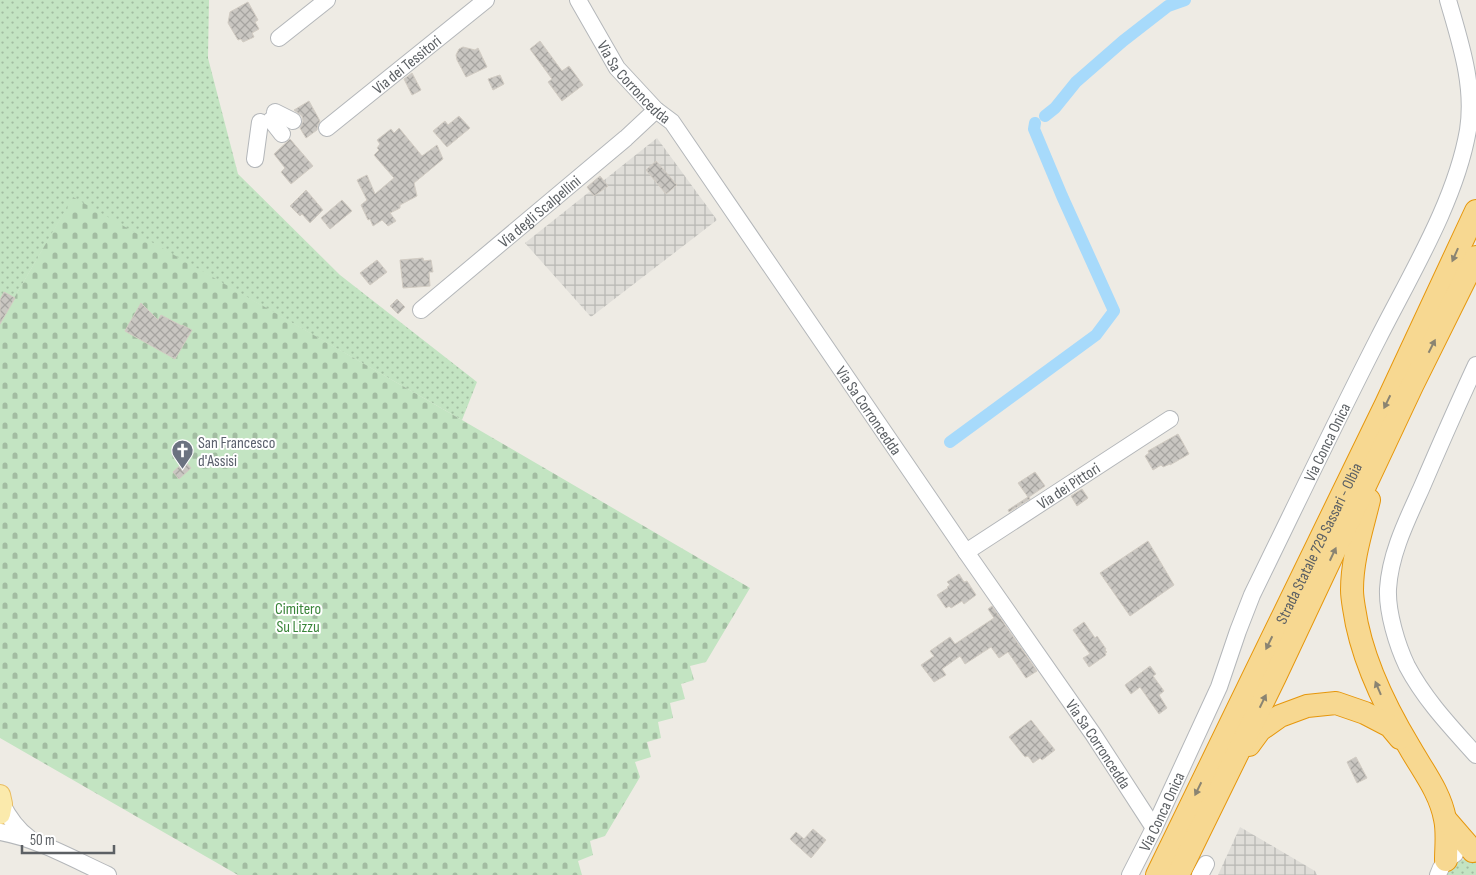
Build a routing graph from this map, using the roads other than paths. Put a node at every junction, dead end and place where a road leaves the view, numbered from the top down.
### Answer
1 (327, 0) edge
2 (486, 0) edge
3 (578, 0) edge
4 (1448, 0) edge
5 (279, 38) dead end
6 (656, 110) junction
7 (269, 118) junction
8 (293, 121) dead end
9 (328, 128) dead end
10 (282, 134) dead end
11 (255, 159) dead end
12 (1476, 211) edge
13 (1476, 258) edge
14 (421, 310) dead end
15 (1476, 364) edge
16 (1170, 419) dead end
17 (1381, 453) junction
18 (966, 552) junction
19 (1409, 747) junction
20 (1476, 756) edge
21 (1226, 776) junction
22 (1, 804) edge
23 (1446, 820) junction
24 (1154, 828) junction
25 (0, 832) edge
26 (35, 842) junction
27 (1475, 852) edge
28 (1442, 868) edge
29 (108, 875) edge
30 (1130, 875) edge
31 (1157, 875) edge
32 (1178, 875) edge

1 - 5 street
2 - 9 street, Via dei Tessitori
3 - 6 street, Via Sa Corroncedda
4 - 24 street, Via Conca Onica
6 - 14 street, Via degli Scalpellini
6 - 18 street, Via Sa Corroncedda
7 - 8 street
7 - 10 street
7 - 11 street
12 -> 31 highway, Strada Statale 729 Sassari - Olbia
17 -> 13 highway, Strada Statale 729 Sassari - Olbia
15 - 20 street
16 - 18 street, Via dei Pittori
19 -> 17 highway
21 -> 17 highway, Strada Statale 729 Sassari - Olbia
18 - 24 street, Via Sa Corroncedda
19 - 21 highway
19 - 23 highway
21 - 32 highway, Strada Statale 729 Sassari - Olbia
22 - 26 street
23 - 27 highway
23 - 28 highway
24 - 30 street, Via Conca Onica
25 - 26 street
26 - 29 street
27 - 28 street

